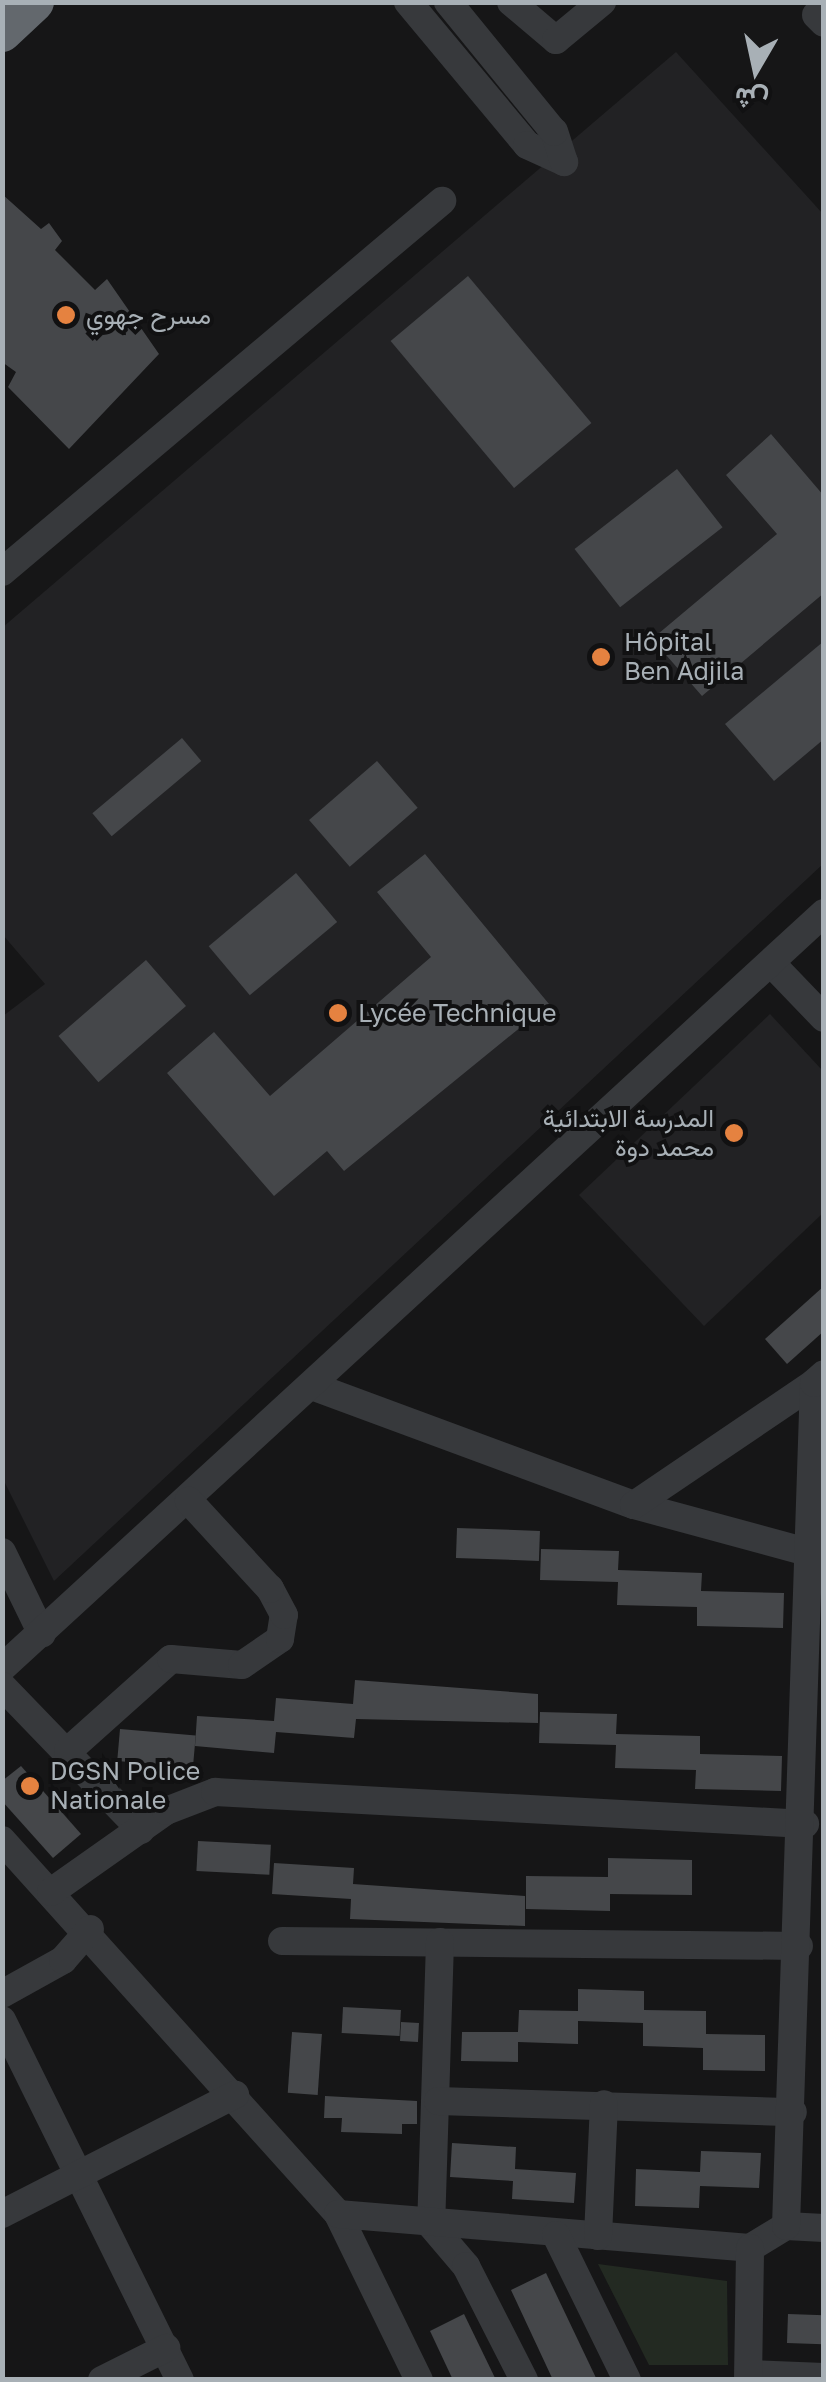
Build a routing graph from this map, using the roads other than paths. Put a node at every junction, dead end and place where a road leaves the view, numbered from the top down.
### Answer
1 (34, 2) edge
2 (408, 2) edge
3 (448, 2) edge
4 (511, 2) edge
5 (602, 2) edge
6 (2, 32) edge
7 (442, 201) dead end
8 (2, 572) edge
9 (824, 913) edge
10 (771, 963) junction
11 (824, 1018) edge
12 (819, 1379) edge
13 (312, 1386) junction
14 (189, 1501) junction
15 (634, 1505) junction
16 (2, 1552) edge
17 (814, 1554) junction
18 (42, 1634) junction
19 (2, 1668) edge
20 (2, 1686) edge
21 (68, 1752) junction
22 (816, 1760) edge
23 (805, 1824) junction
24 (141, 1830) junction
25 (2, 1840) edge
26 (51, 1892) junction
27 (90, 1929) junction
28 (282, 1941) dead end
29 (440, 1942) junction
30 (799, 1946) junction
31 (2, 1994) edge
32 (2, 2020) edge
33 (235, 2095) junction
34 (438, 2101) junction
35 (604, 2104) junction
36 (793, 2112) junction
37 (81, 2173) junction
38 (2, 2214) edge
39 (338, 2214) junction
40 (431, 2225) junction
41 (786, 2226) junction
42 (824, 2228) edge
43 (556, 2235) junction
44 (598, 2236) junction
45 (750, 2248) junction
46 (166, 2348) junction
47 (750, 2377) edge
48 (824, 2377) edge
49 (102, 2380) edge
50 (180, 2380) edge
51 (418, 2380) edge
52 (524, 2380) edge
53 (628, 2380) edge

1 - 6 highway
2 - 3 street
4 - 5 street
7 - 8 street
9 - 10 street
10 - 11 street
10 - 13 street
12 - 15 street
12 - 17 street
13 - 14 street
13 - 15 street
14 - 18 street
14 - 21 street
15 - 17 street
16 - 18 street
17 - 22 street
18 - 19 street
20 - 21 street
21 - 24 street
22 - 23 street
23 - 24 street
23 - 30 street
24 - 26 street
25 - 26 street
26 - 27 street
27 - 31 street
27 - 33 street
28 - 29 street
29 - 30 street
29 - 34 street
30 - 36 street
32 - 37 street
33 - 37 street
33 - 39 street
34 - 35 street
34 - 40 street
35 - 36 street
35 - 44 street
36 - 41 street
37 - 38 street
37 - 46 street
39 - 40 street
39 - 51 street
40 - 43 street
40 - 52 street
41 - 42 street
41 - 45 street
43 - 44 street
43 - 53 street
44 - 45 street
45 - 47 street
46 - 49 street
46 - 50 street
47 - 48 street

